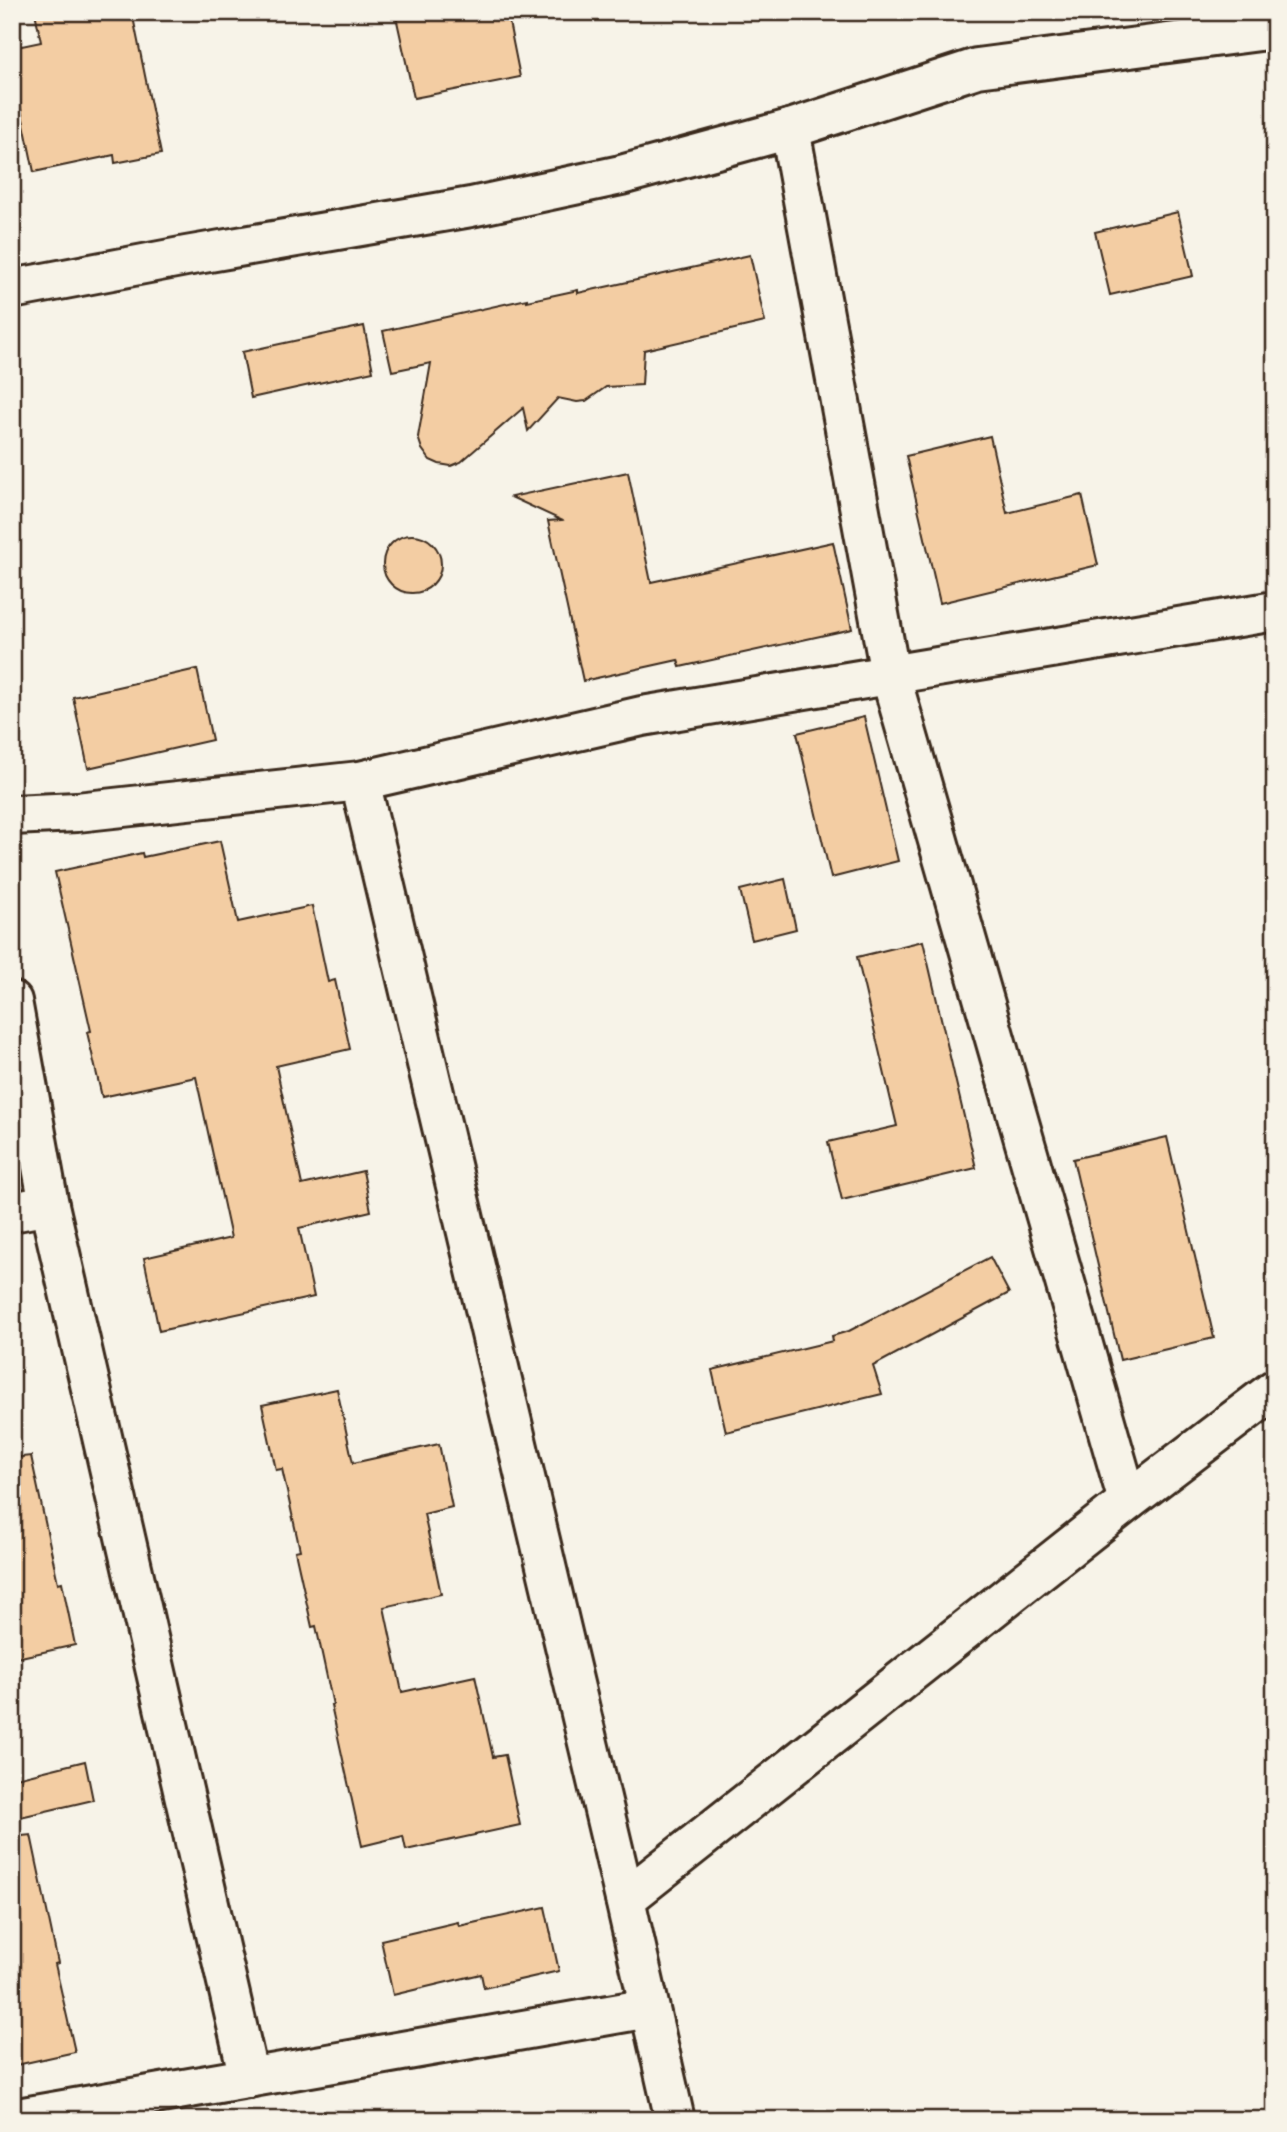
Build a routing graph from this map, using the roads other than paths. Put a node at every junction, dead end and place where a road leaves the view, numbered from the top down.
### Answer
1 (1275, 29) edge
2 (790, 129) junction
3 (12, 289) edge
4 (1275, 611) edge
5 (890, 674) junction
6 (360, 781) junction
7 (12, 815) edge
8 (12, 1001) edge
9 (30, 1208) edge
10 (1275, 1390) edge
11 (1128, 1501) junction
12 (625, 1899) junction
13 (649, 2008) junction
14 (249, 2078) junction
15 (678, 2111) edge
16 (12, 2119) edge

1 - 2 street
2 - 3 street
2 - 5 street
4 - 5 street
5 - 6 street
5 - 11 street
6 - 7 street
6 - 12 street
8 - 9 street
9 - 14 street
10 - 11 street
11 - 12 street
12 - 13 street
13 - 14 street
13 - 15 street
14 - 16 street

